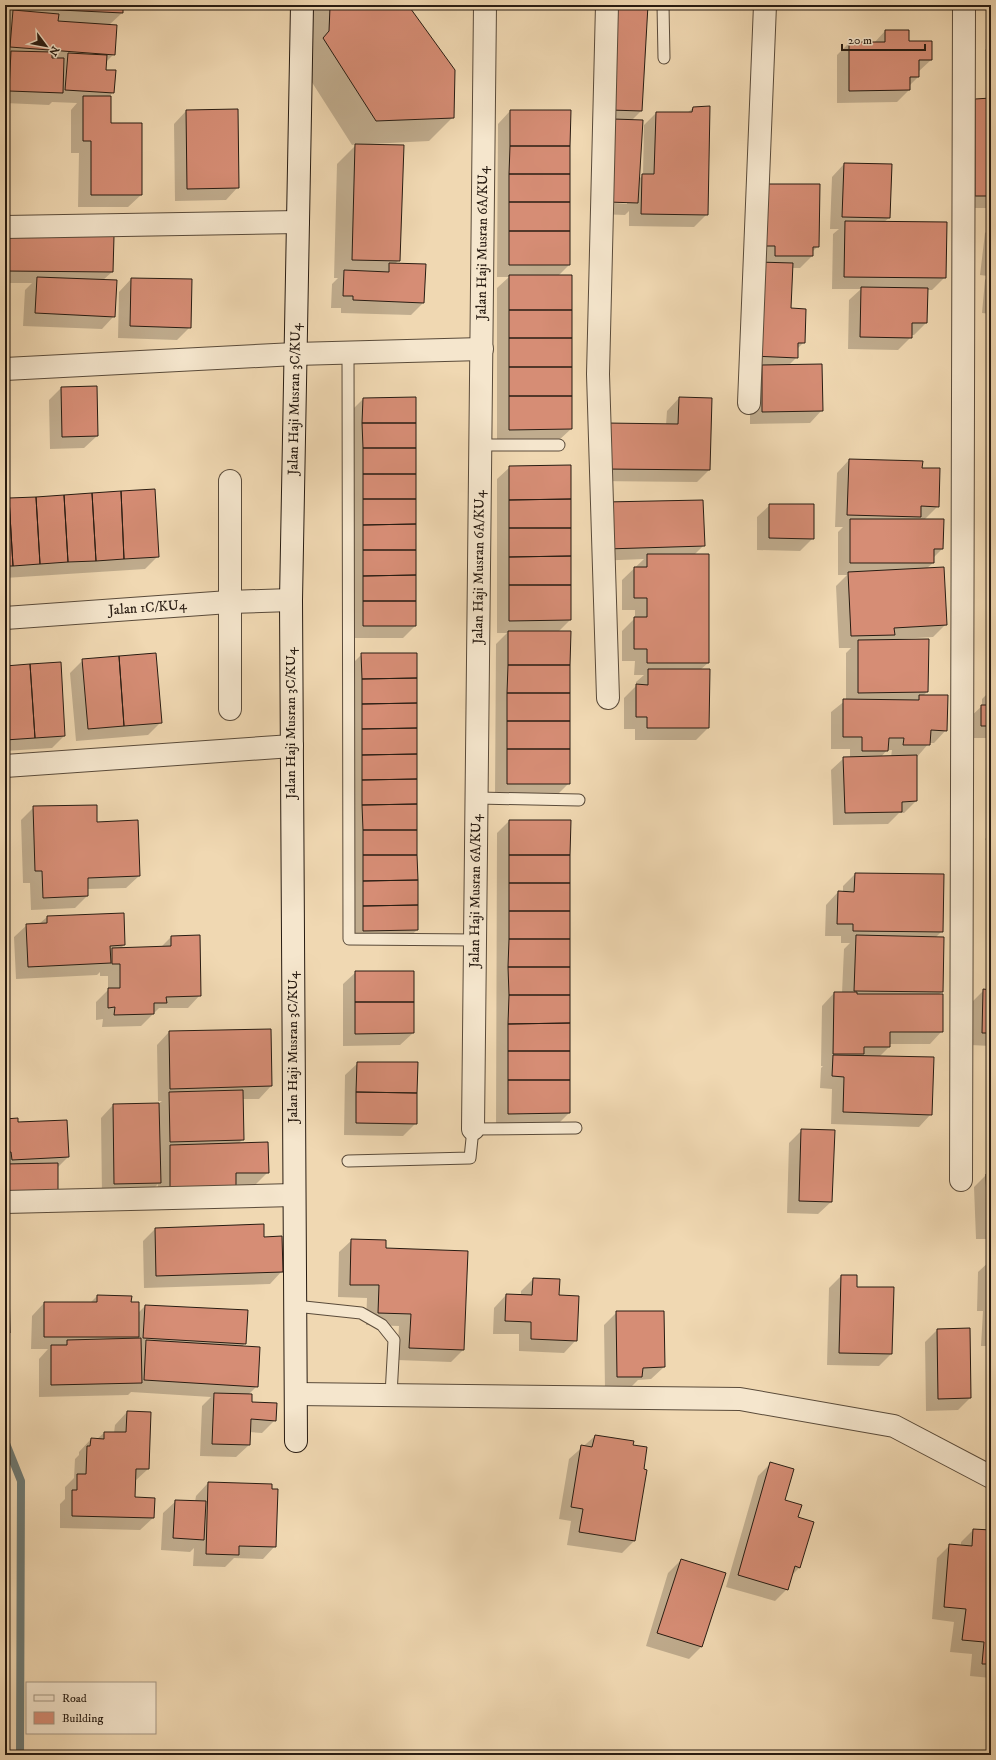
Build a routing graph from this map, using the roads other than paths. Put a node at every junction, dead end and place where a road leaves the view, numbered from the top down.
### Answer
1 (302, 5) edge
2 (485, 5) edge
3 (607, 5) edge
4 (663, 5) edge
5 (765, 5) edge
6 (964, 5) edge
7 (664, 58) dead end
8 (298, 222) junction
9 (5, 228) edge
10 (482, 349) junction
11 (348, 353) junction
12 (295, 354) junction
13 (5, 369) edge
14 (749, 403) dead end
15 (481, 445) junction
16 (559, 445) dead end
17 (230, 481) dead end
18 (291, 600) junction
19 (229, 602) junction
20 (5, 618) edge
21 (608, 698) dead end
22 (230, 708) dead end
23 (292, 746) junction
24 (5, 766) edge
25 (478, 798) junction
26 (579, 800) dead end
27 (476, 940) junction
28 (576, 1128) dead end
29 (473, 1129) junction
30 (348, 1161) dead end
31 (961, 1180) dead end
32 (294, 1195) junction
33 (5, 1202) edge
34 (295, 1306) junction
35 (296, 1394) junction
36 (391, 1395) junction
37 (296, 1441) dead end
38 (991, 1477) edge

1 - 8 street, Jalan Haji Musran 3C/KU4
2 - 10 street, Jalan Haji Musran 6A/KU4
3 - 21 street
4 - 7 lane
5 - 14 street
6 - 31 street
8 - 9 street
8 - 12 street, Jalan Haji Musran 3C/KU4
10 - 11 street
10 - 15 street, Jalan Haji Musran 6A/KU4
11 - 12 street
11 - 27 lane
12 - 13 street
12 - 18 street, Jalan Haji Musran 3C/KU4
15 - 16 lane
15 - 25 street, Jalan Haji Musran 6A/KU4
17 - 19 street
18 - 19 street, Jalan 1C/KU4
18 - 23 street, Jalan Haji Musran 3C/KU4
19 - 20 street, Jalan 1C/KU4
19 - 22 street
23 - 24 street
23 - 32 street, Jalan Haji Musran 3C/KU4
25 - 26 lane
25 - 27 street, Jalan Haji Musran 6A/KU4
27 - 29 street, Jalan Haji Musran 6A/KU4
28 - 29 lane
29 - 30 lane
32 - 33 street
32 - 34 street, Jalan Haji Musran 3C/KU4
34 - 35 street, Jalan Haji Musran 3C/KU4
34 - 36 lane
35 - 36 street
35 - 37 street, Jalan Haji Musran 3C/KU4
36 - 38 street

